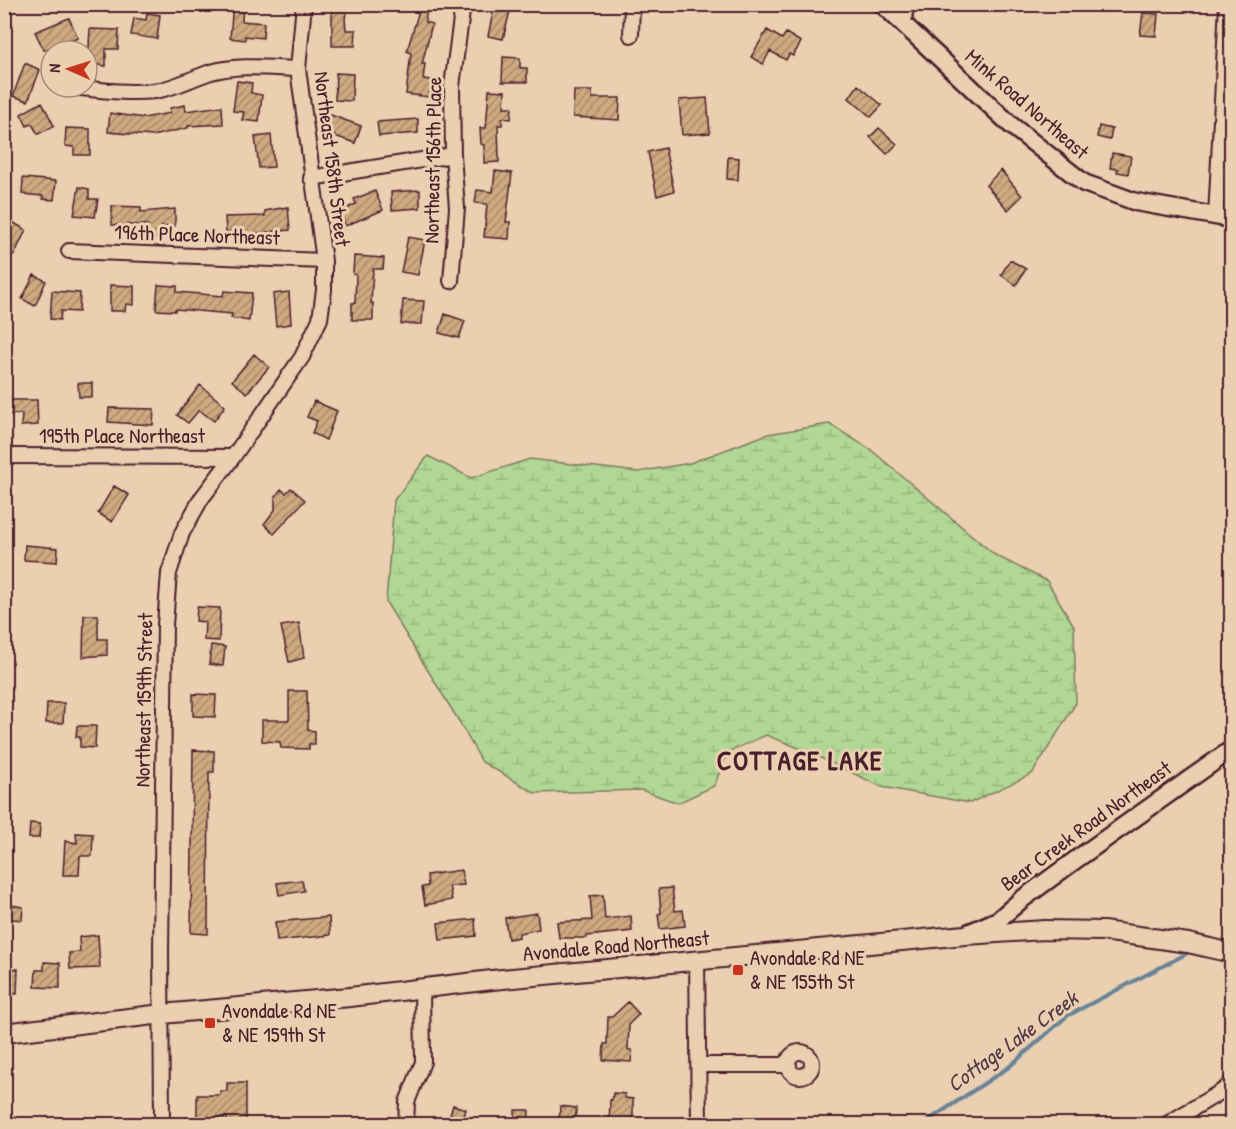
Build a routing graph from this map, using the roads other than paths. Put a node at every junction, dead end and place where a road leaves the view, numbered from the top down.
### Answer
1 (304, 4) edge
2 (463, 4) edge
3 (632, 4) edge
4 (882, 4) edge
5 (906, 4) edge
6 (1227, 4) edge
7 (904, 25) junction
8 (631, 35) dead end
9 (298, 69) junction
10 (99, 90) edge
11 (453, 155) junction
12 (311, 178) junction
13 (1224, 218) edge
14 (69, 251) dead end
15 (324, 261) junction
16 (451, 281) dead end
17 (320, 319) joint
18 (11, 456) dead end
19 (233, 458) junction
20 (1232, 749) edge
21 (964, 935) junction
22 (1232, 953) edge
23 (697, 960) junction
24 (422, 989) junction
25 (162, 1014) junction
26 (4, 1032) edge
27 (699, 1065) junction
28 (789, 1065) dead end
29 (1232, 1082) edge
30 (162, 1125) edge
31 (406, 1125) edge
32 (699, 1125) edge
33 (1167, 1125) edge

1 - 9 street, Northeast 158th Street
2 - 11 street, Northeast 156th Place
3 - 8 street
4 - 7 street, Mink Road Northeast
5 - 7 street
6 - 13 street
7 - 13 street, Mink Road Northeast
9 - 10 street
9 - 12 street, Northeast 158th Street
11 - 12 street
11 - 16 street, Northeast 156th Place
12 - 15 street, Northeast 158th Street
14 - 15 street, 196th Place Northeast
15 - 17 street, Northeast 158th Street
17 - 19 street, Northeast 159th Street
18 - 19 street, 195th Place Northeast
19 - 25 street, Northeast 159th Street
20 - 21 street, Bear Creek Road Northeast
21 - 22 main road, Avondale Road Northeast
21 - 23 main road, Avondale Road Northeast
23 - 24 main road, Avondale Road Northeast
23 - 27 street
24 - 25 main road, Avondale Road Northeast
24 - 31 street
25 - 26 main road, Avondale Road Northeast
25 - 30 street, Northeast 159th Street
27 - 28 street
27 - 32 street
29 - 33 street

